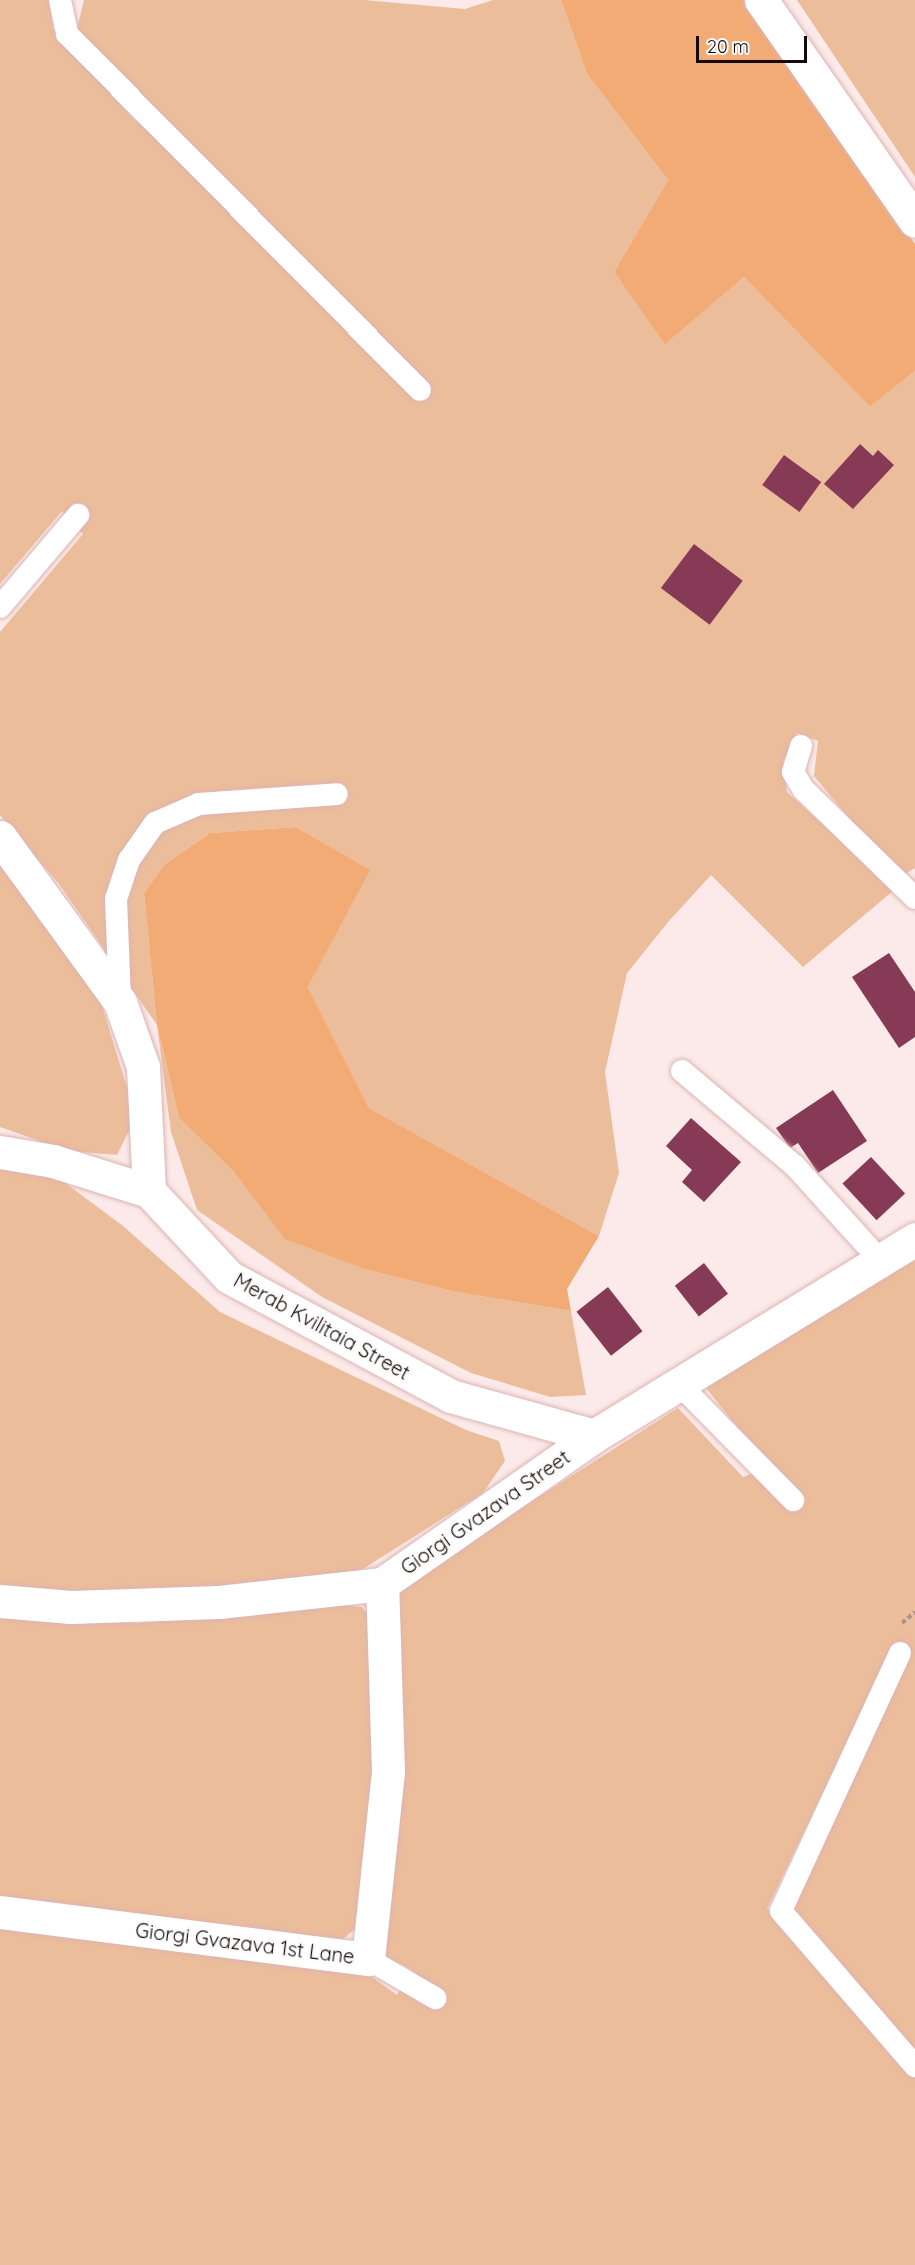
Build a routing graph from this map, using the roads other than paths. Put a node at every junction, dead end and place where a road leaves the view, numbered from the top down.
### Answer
1 (60, 0) edge
2 (761, 0) edge
3 (915, 221) edge
4 (420, 390) dead end
5 (78, 515) dead end
6 (0, 607) edge
7 (801, 746) dead end
8 (337, 794) dead end
9 (0, 837) edge
10 (915, 898) edge
11 (120, 1002) junction
12 (682, 1071) dead end
13 (0, 1152) edge
14 (149, 1191) junction
15 (915, 1239) edge
16 (880, 1260) junction
17 (679, 1384) junction
18 (594, 1436) junction
19 (793, 1500) dead end
20 (382, 1584) junction
21 (0, 1601) edge
22 (900, 1653) dead end
23 (0, 1912) edge
24 (368, 1959) junction
25 (435, 1998) dead end
26 (915, 2066) edge

1 - 4 lane
2 - 3 street
5 - 6 lane
7 - 10 lane
8 - 11 lane
9 - 11 street
11 - 14 street
12 - 16 lane
13 - 14 street
14 - 18 street, Merab Kvilitaia Street
15 - 16 street, Giorgi Gvazava Street
16 - 17 street, Giorgi Gvazava Street
17 - 18 street, Giorgi Gvazava Street
17 - 19 lane
18 - 20 street, Giorgi Gvazava Street
20 - 21 street, Giorgi Gvazava Street
20 - 24 street, Giorgi Gvazava 1st Lane
22 - 26 lane
23 - 24 street, Giorgi Gvazava 1st Lane
24 - 25 lane

